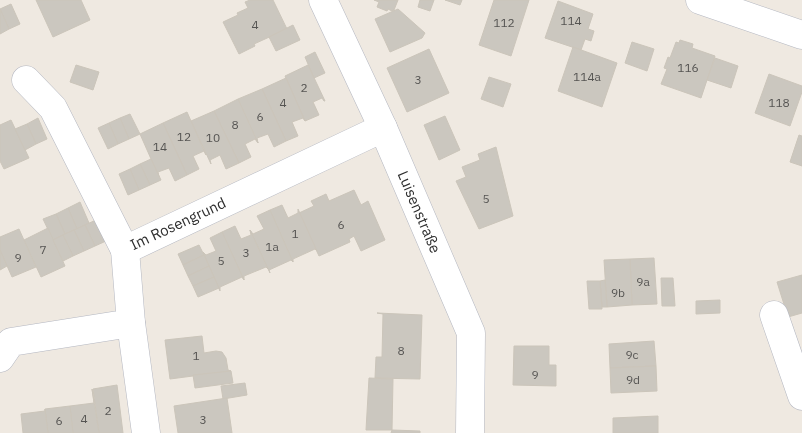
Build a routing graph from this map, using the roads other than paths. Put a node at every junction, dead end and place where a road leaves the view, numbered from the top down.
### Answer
1 (323, 0) edge
2 (700, 0) edge
3 (802, 35) edge
4 (26, 80) dead end
5 (383, 128) junction
6 (125, 250) junction
7 (774, 314) dead end
8 (130, 323) junction
9 (0, 358) edge
10 (802, 396) edge
11 (146, 433) edge
12 (470, 433) edge

1 - 5 street, Luisenstraße
2 - 3 street
4 - 6 street, Im Rosengrund
5 - 6 street, Im Rosengrund
5 - 12 street, Luisenstraße
6 - 8 street
7 - 10 street
8 - 9 street
8 - 11 street

